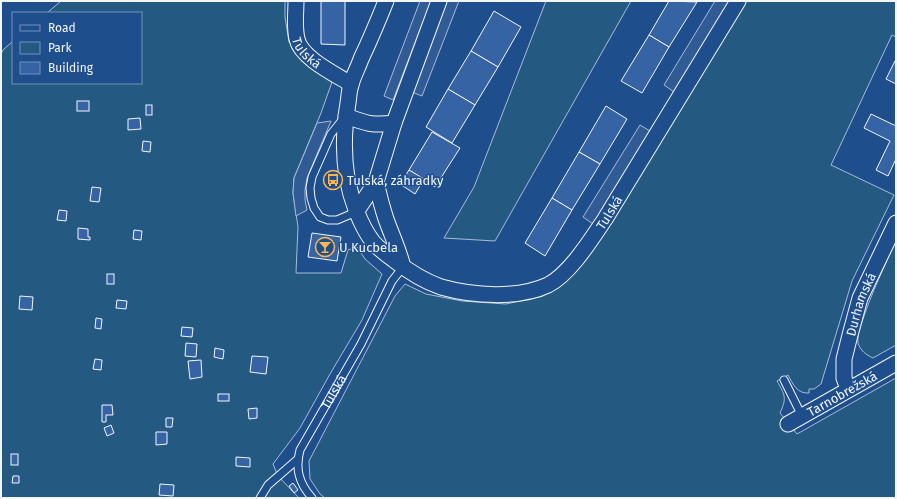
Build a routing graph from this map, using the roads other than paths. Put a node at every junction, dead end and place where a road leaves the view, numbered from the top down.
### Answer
1 (296, 1) edge
2 (386, 1) edge
3 (439, 1) edge
4 (738, 1) edge
5 (351, 84) junction
6 (346, 116) junction
7 (394, 123) junction
8 (376, 182) junction
9 (356, 212) junction
10 (896, 223) edge
11 (403, 267) junction
12 (896, 363) edge
13 (784, 380) dead end
14 (848, 389) junction
15 (802, 416) junction
16 (788, 424) dead end
17 (298, 459) junction
18 (260, 498) edge
19 (312, 498) edge

1 - 5 street, Tulská
2 - 5 street, Tulská
3 - 7 street
4 - 11 street, Tulská
5 - 6 street, Tulská
6 - 7 street
6 - 9 street, Tulská
6 - 9 lane
7 - 8 street
8 - 9 street
8 - 11 street
9 - 11 street, Tulská
10 - 14 street, Durhamská
11 - 17 lane, Tulská
12 - 14 street, Tarnobrežská
13 - 15 lane
14 - 15 street, Tarnobrežská
15 - 16 street, Tarnobrežská
17 - 18 lane
17 - 19 lane, Tulská

